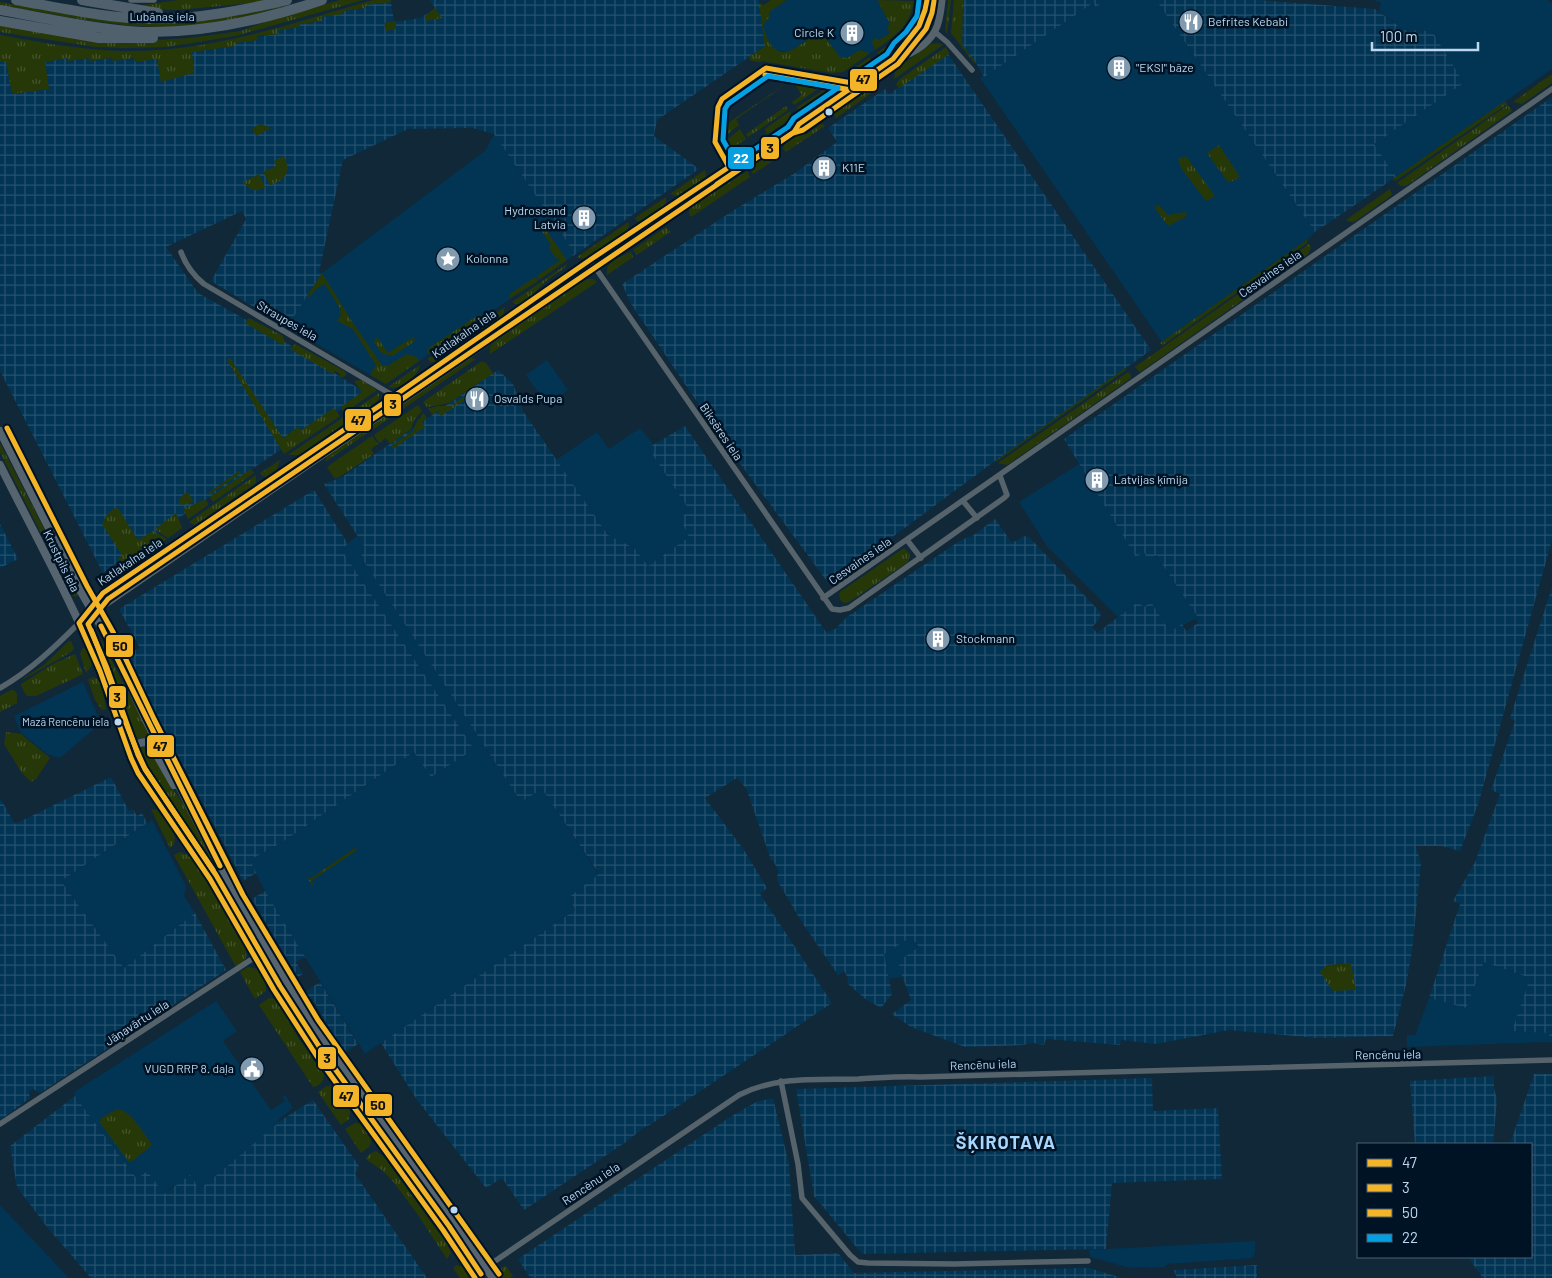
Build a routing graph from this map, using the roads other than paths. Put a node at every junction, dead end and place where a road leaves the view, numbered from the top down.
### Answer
1 (16, 0) edge
2 (82, 0) edge
3 (131, 0) edge
4 (154, 0) edge
5 (287, 0) edge
6 (322, 0) edge
7 (927, 0) edge
8 (942, 0) edge
9 (0, 10) edge
10 (219, 14) junction
11 (0, 21) edge
12 (196, 30) junction
13 (935, 32) junction
14 (894, 59) junction
15 (972, 70) dead end
16 (1552, 89) edge
17 (799, 124) junction
18 (181, 252) dead end
19 (590, 260) junction
20 (596, 268) junction
21 (394, 396) junction
22 (0, 431) edge
23 (342, 431) junction
24 (348, 439) junction
25 (0, 465) edge
26 (1000, 476) junction
27 (963, 501) junction
28 (977, 518) junction
29 (907, 540) junction
30 (921, 558) junction
31 (824, 598) junction
32 (90, 609) junction
33 (79, 623) junction
34 (0, 688) edge
35 (131, 758) junction
36 (186, 800) junction
37 (255, 958) junction
38 (1552, 1060) edge
39 (782, 1081) junction
40 (0, 1124) edge
41 (1088, 1261) dead end
42 (485, 1267) junction
43 (474, 1277) edge
44 (493, 1278) edge

1 - 10 highway, Lubānas iela
2 - 10 highway
3 - 4 street, Lubānas iela
5 - 10 highway, Lubānas iela
6 - 12 highway, Lubānas iela
7 - 14 street, Katlakalna iela
8 - 13 street
9 - 12 highway, Lubānas iela
11 - 12 highway
13 - 14 street, Katlakalna iela
13 - 15 street
14 - 17 street, Katlakalna iela
16 - 26 street, Cesvaines iela
17 - 19 street, Katlakalna iela
17 - 20 street, Katlakalna iela
18 - 21 street, Straupes iela
19 - 20 street, Biksēres iela
19 - 21 street, Katlakalna iela
20 - 24 street, Katlakalna iela
20 - 31 street, Biksēres iela
21 - 23 street, Katlakalna iela
22 - 32 main road, Krustpils iela
23 - 24 street
23 - 32 street, Katlakalna iela
24 - 32 street, Katlakalna iela
25 - 33 main road, Krustpils iela
26 - 27 street, Cesvaines iela
26 - 28 street
27 - 28 street
27 - 29 street, Cesvaines iela
28 - 30 street
29 - 30 street, Cesvaines iela
29 - 31 street, Cesvaines iela
30 - 31 street, Biksēres iela
32 - 33 street
32 - 36 main road, Krustpils iela
33 - 34 street
33 - 35 main road, Krustpils iela
35 - 36 main road
35 - 37 main road, Krustpils iela
36 - 42 main road, Krustpils iela
37 - 40 street, Jāņavārtu iela
37 - 43 main road, Krustpils iela
38 - 39 street, Rencēnu iela
39 - 41 street
39 - 42 street, Rencēnu iela
42 - 43 street, Rencēnu iela
42 - 44 main road, Krustpils iela

